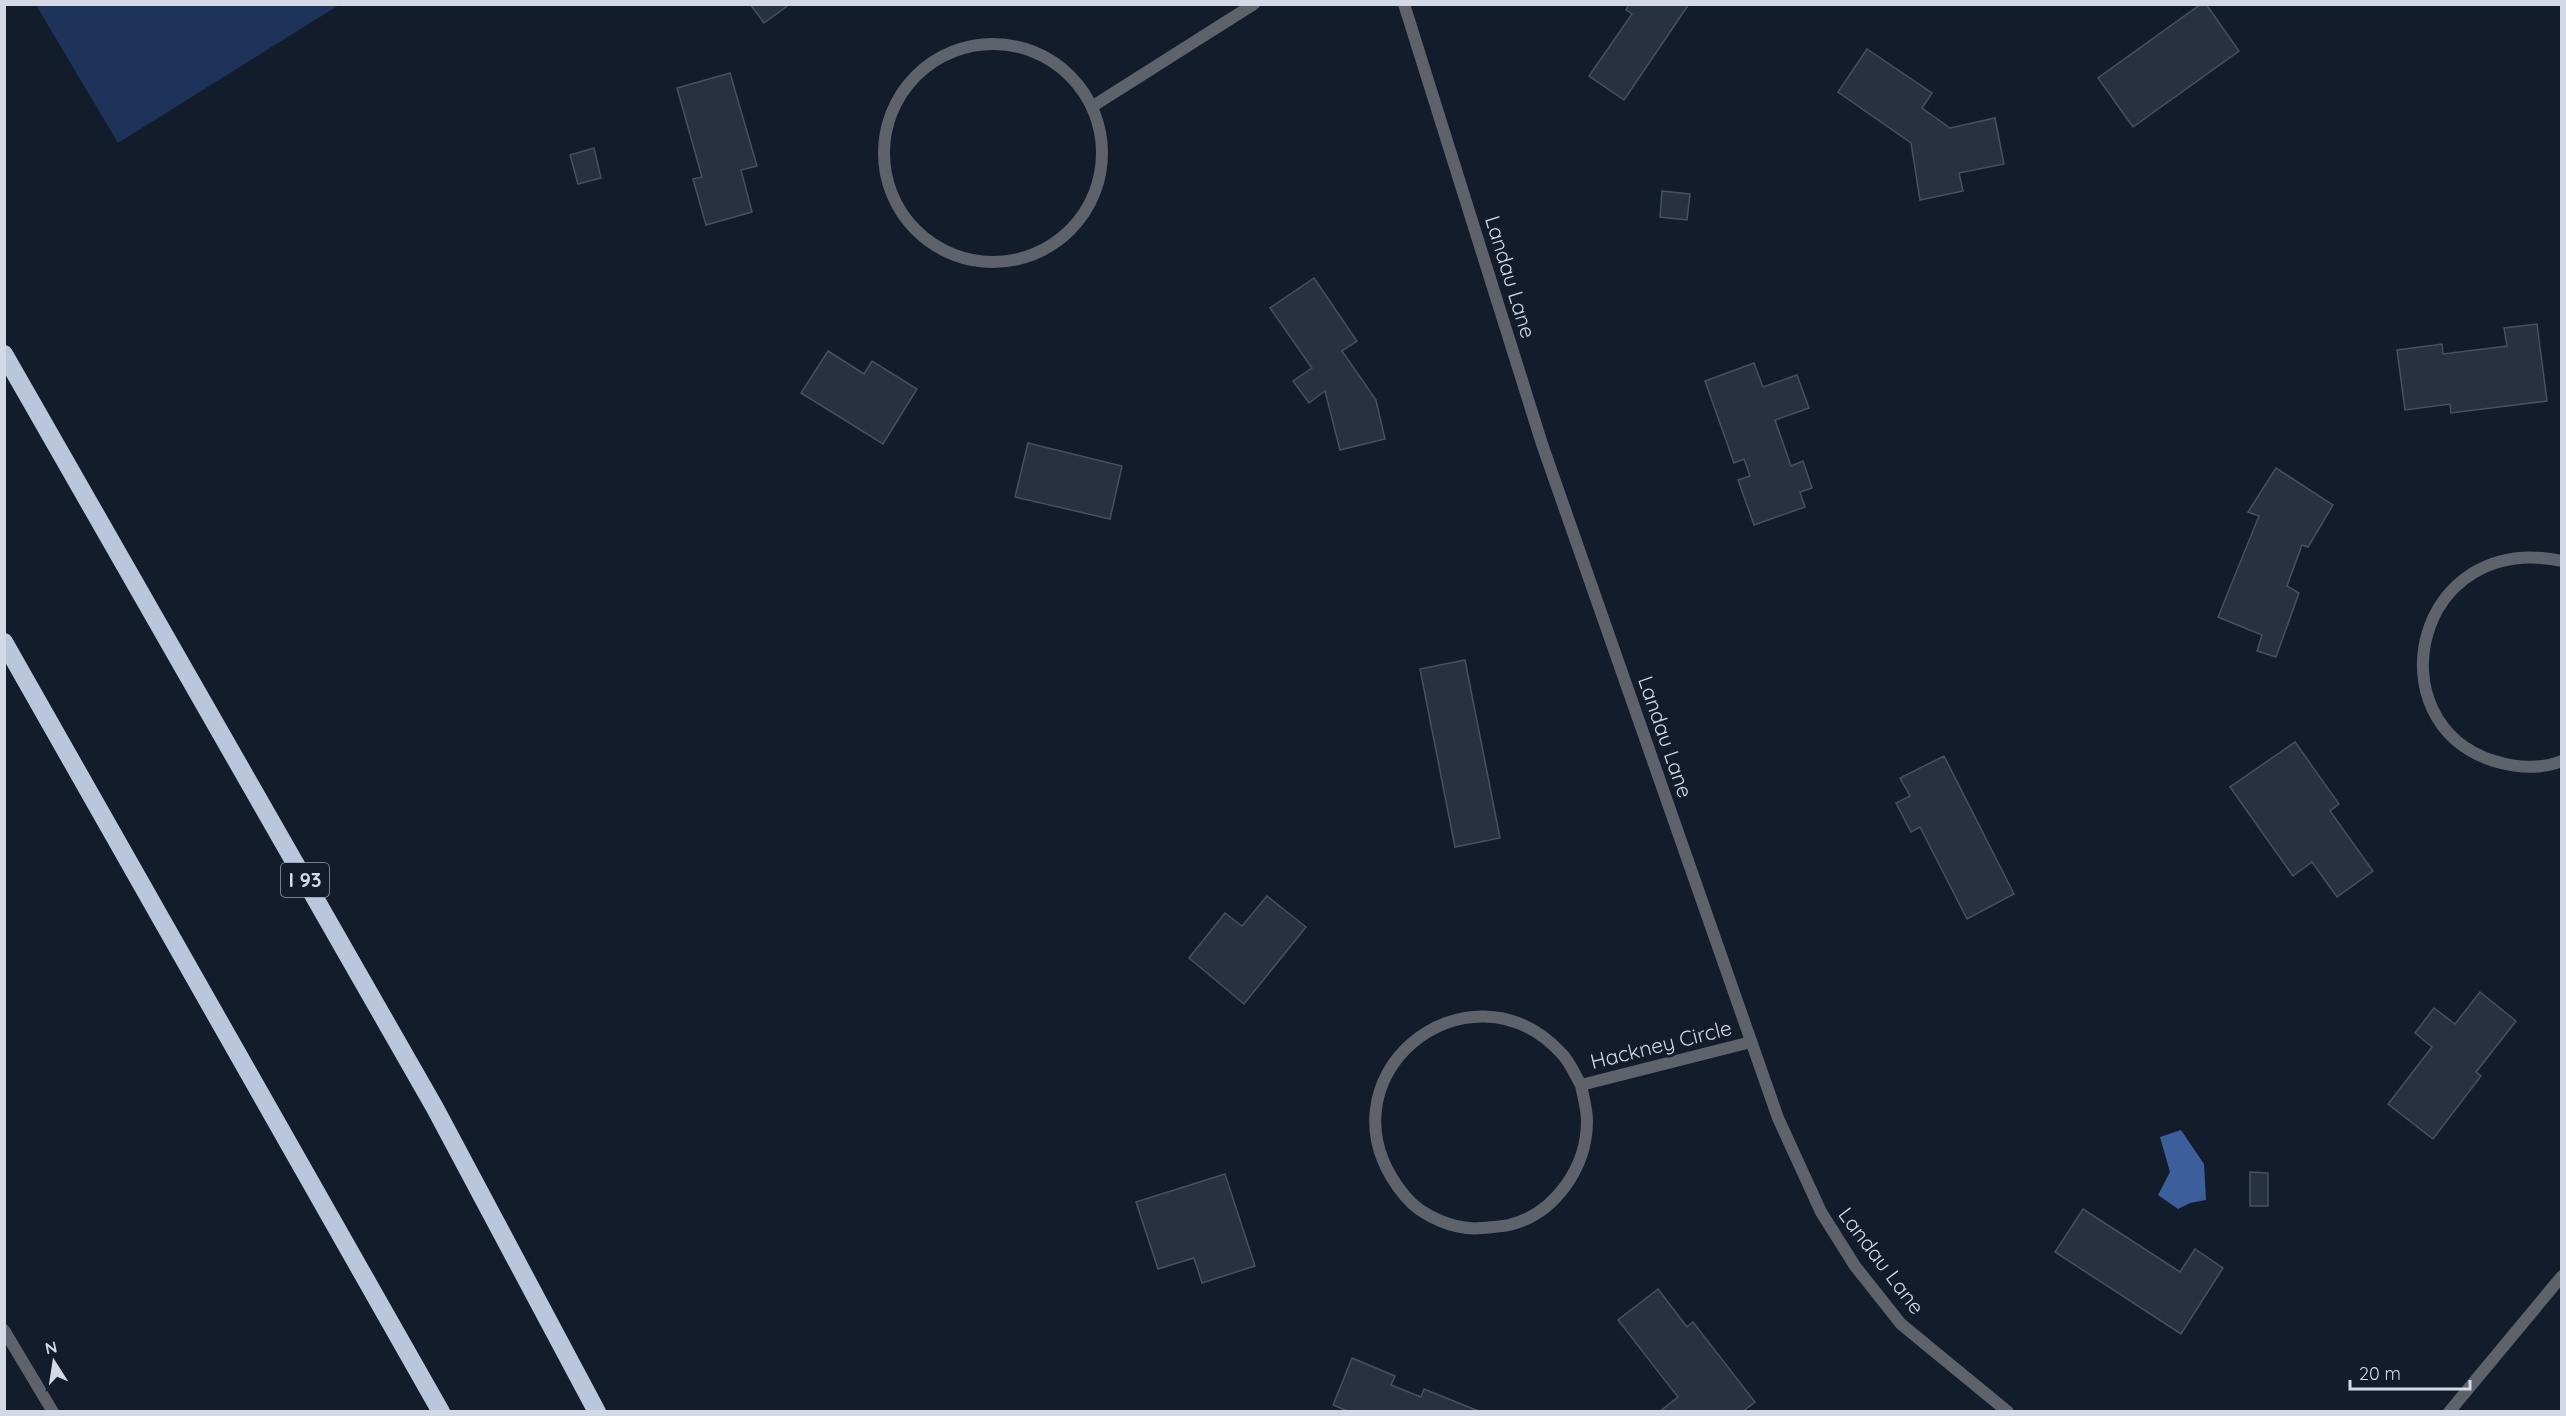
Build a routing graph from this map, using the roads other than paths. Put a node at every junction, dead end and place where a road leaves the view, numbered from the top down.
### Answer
1 (1254, 4) edge
2 (1404, 4) edge
3 (1093, 106) junction
4 (4, 354) edge
5 (2562, 561) edge
6 (4, 642) edge
7 (2562, 761) edge
8 (1751, 1042) junction
9 (1581, 1085) junction
10 (2562, 1276) edge
11 (4, 1330) edge
12 (53, 1412) edge
13 (441, 1412) edge
14 (597, 1412) edge
15 (2008, 1412) edge
16 (2449, 1412) edge

1 - 3 street
2 - 8 street, Landau Lane
3 - 3 street
4 - 14 highway, I 93
5 - 7 street
6 - 13 highway
8 - 9 street, Hackney Circle
8 - 15 street, Landau Lane
9 - 9 street, Hackney Circle
10 - 16 street
11 - 12 street

